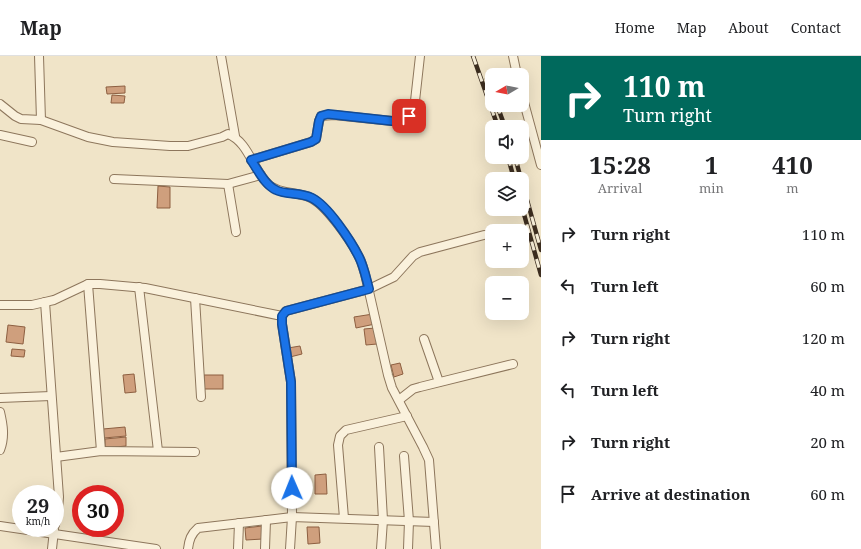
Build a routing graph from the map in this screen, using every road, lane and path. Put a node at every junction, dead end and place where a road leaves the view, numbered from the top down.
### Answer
1 (39, 56) edge
2 (221, 56) edge
3 (420, 56) edge
4 (513, 56) edge
5 (516, 68) edge
6 (0, 104) edge
7 (527, 112) edge
8 (40, 120) junction
9 (0, 135) edge
10 (235, 136) junction
11 (32, 142) dead end
12 (251, 160) junction
13 (541, 165) edge
14 (261, 175) junction
15 (114, 178) dead end
16 (228, 184) junction
17 (236, 232) dead end
18 (484, 235) dead end
19 (88, 284) junction
20 (139, 287) junction
21 (369, 289) junction
22 (195, 298) junction
23 (45, 302) junction
24 (0, 305) edge
25 (282, 316) junction
26 (424, 339) dead end
27 (513, 364) dead end
28 (439, 382) junction
29 (51, 396) junction
30 (201, 397) dead end
31 (0, 398) edge
32 (399, 400) junction
33 (0, 412) edge
34 (407, 416) junction
35 (379, 447) dead end
36 (0, 450) edge
37 (101, 451) junction
38 (158, 451) junction
39 (195, 452) dead end
40 (56, 456) junction
41 (404, 456) dead end
42 (58, 485) edge
43 (292, 517) junction
44 (344, 518) junction
45 (266, 520) junction
46 (383, 520) junction
47 (409, 521) junction
48 (434, 522) junction
49 (239, 523) junction
50 (0, 526) edge
51 (12, 527) edge
52 (64, 533) edge
53 (53, 537) edge
54 (52, 549) edge
55 (156, 549) edge
56 (188, 549) edge
57 (238, 549) edge
58 (264, 549) edge
59 (290, 549) edge
60 (381, 549) edge
61 (408, 549) edge
62 (436, 549) edge

1 - 8 street
2 - 10 street
3 - 12 street
4 - 5 street
6 - 8 street
7 - 13 street
8 - 10 street
9 - 11 street
10 - 12 street
12 - 14 street
14 - 16 street
14 - 21 street
15 - 16 street
16 - 17 street
18 - 21 street
19 - 20 street
19 - 23 street
19 - 37 street
20 - 22 street
20 - 38 street
21 - 25 street
21 - 32 street
22 - 25 street
22 - 30 street
23 - 24 street
23 - 29 street
25 - 43 street
26 - 28 street
27 - 28 street
28 - 32 street
29 - 31 street
29 - 40 street
32 - 34 street
33 - 36 street
34 - 44 street
34 - 48 street
35 - 46 street
37 - 38 street
37 - 40 street
38 - 39 street
40 - 42 street
41 - 47 street
43 - 44 street
43 - 45 street
43 - 59 street
44 - 46 street
45 - 49 street
45 - 58 street
46 - 47 street
46 - 60 street
47 - 48 street
47 - 61 street
48 - 62 street
49 - 56 street
49 - 57 street
50 - 51 street
52 - 55 street
53 - 54 street

